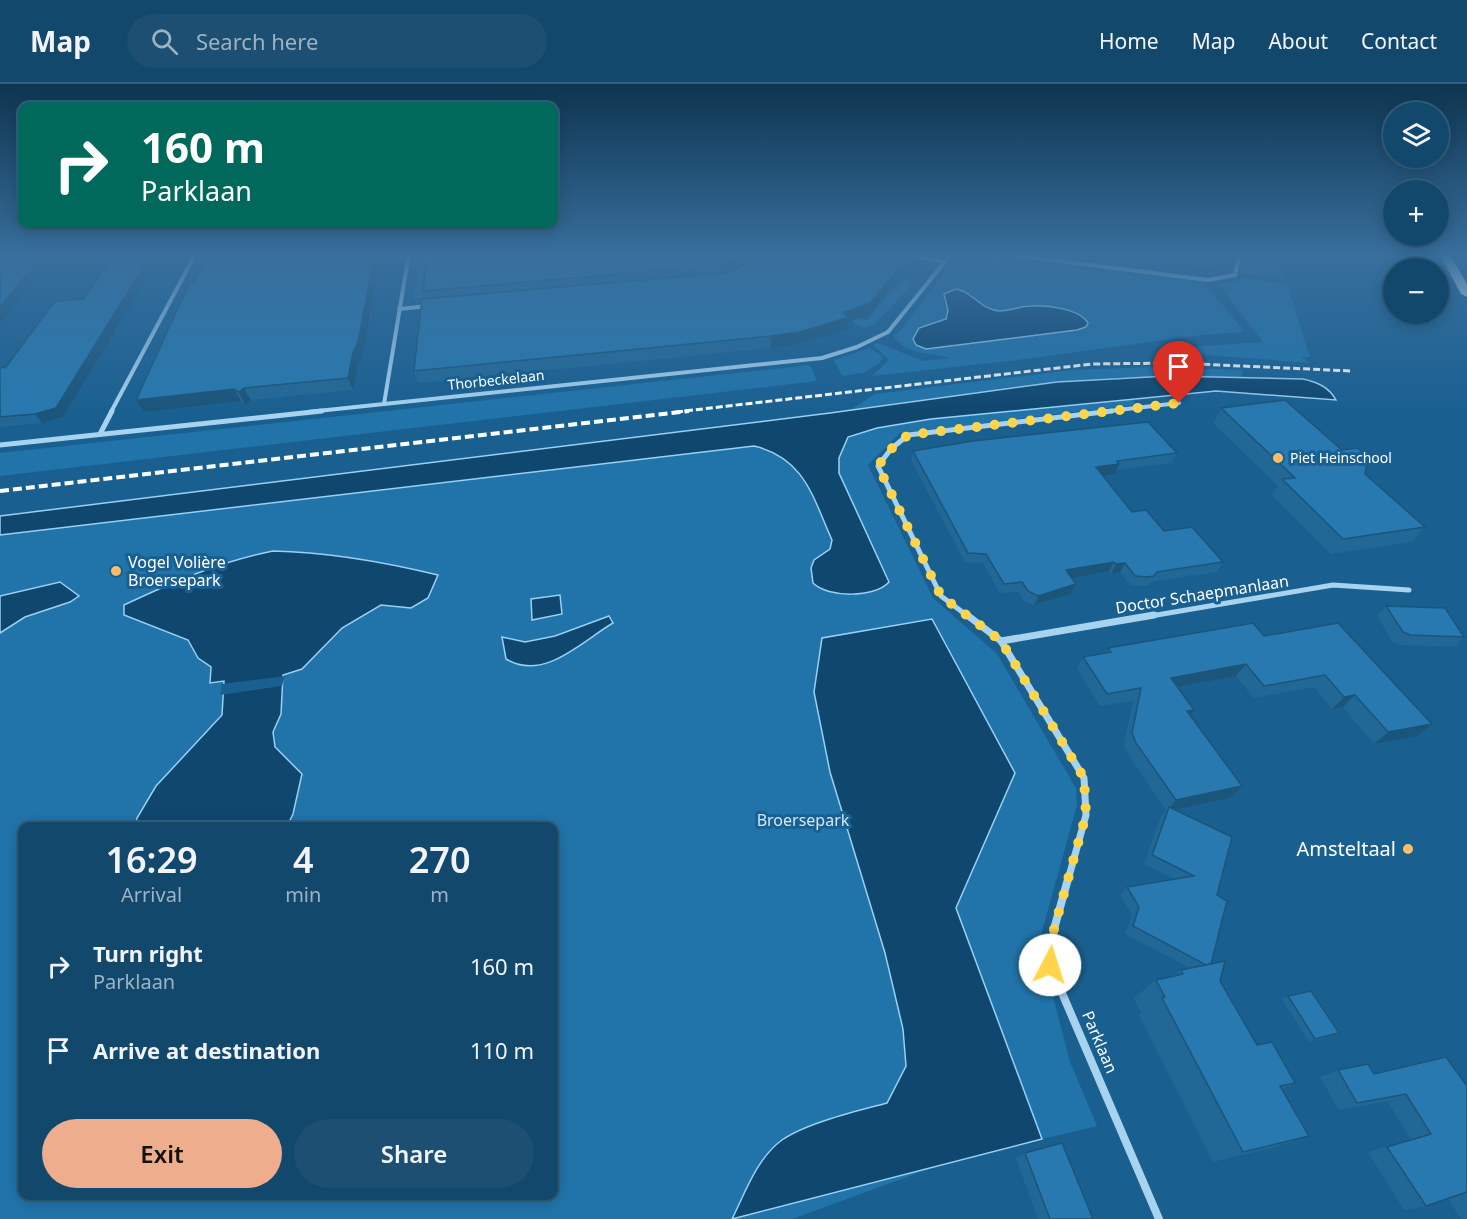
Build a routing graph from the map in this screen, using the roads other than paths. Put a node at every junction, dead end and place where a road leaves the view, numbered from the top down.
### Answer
1 (168, 306) edge
2 (400, 306) edge
3 (434, 306) edge
4 (911, 306) edge
5 (399, 309) junction
6 (1179, 403) dead end
7 (384, 404) junction
8 (100, 434) junction
9 (0, 445) edge
10 (1409, 590) dead end
11 (1001, 641) junction
12 (1159, 1219) edge

1 - 8 street
2 - 5 street
3 - 5 street
4 - 7 street, Thorbeckelaan
5 - 7 street
6 - 11 street, Parklaan
7 - 8 street, Thorbeckelaan
8 - 9 street, Thorbeckelaan
10 - 11 street, Doctor Schaepmanlaan
11 - 12 street, Parklaan

